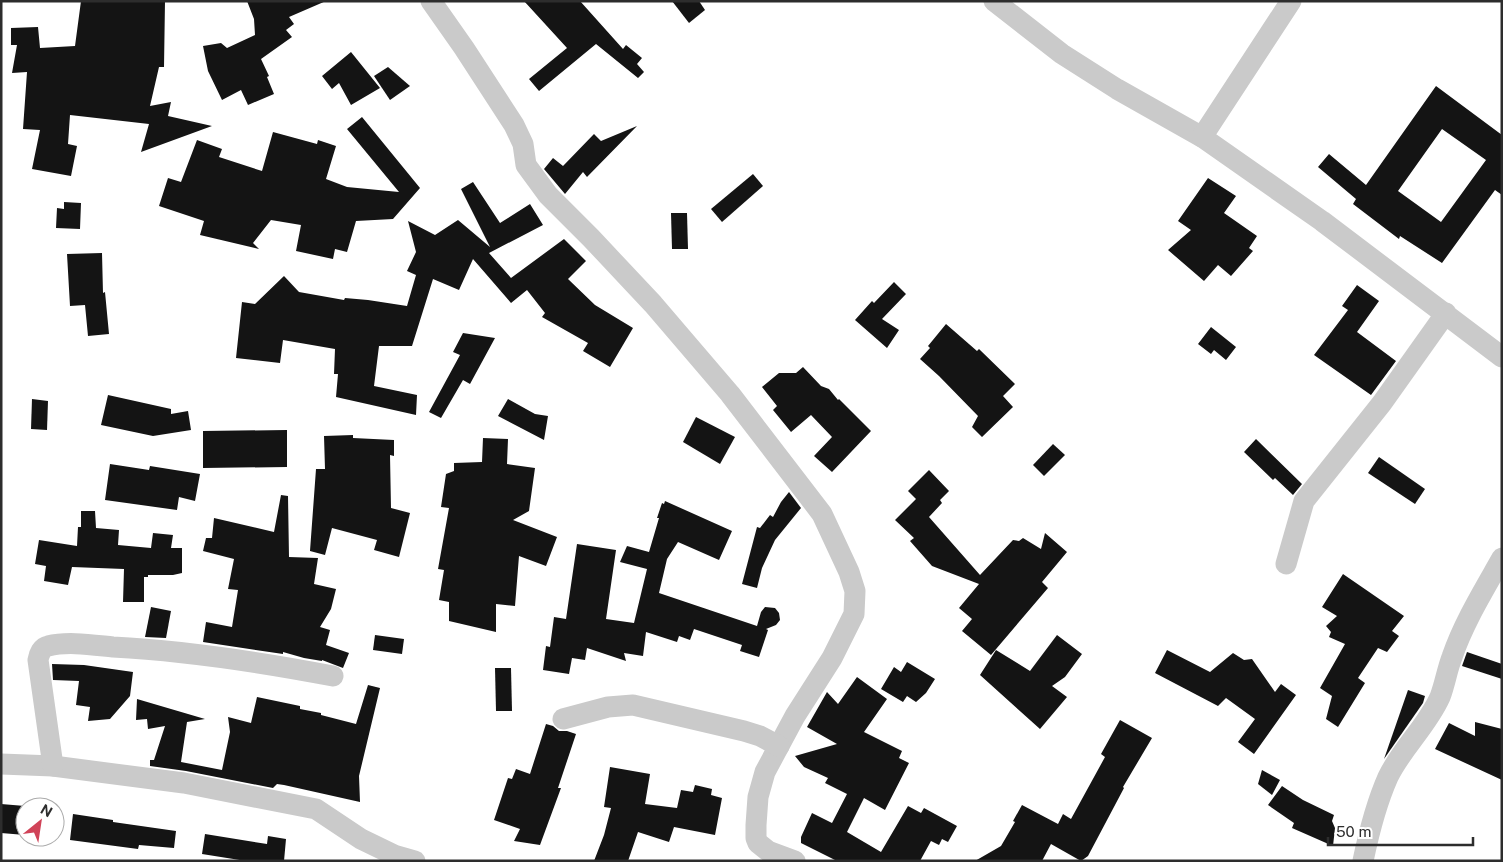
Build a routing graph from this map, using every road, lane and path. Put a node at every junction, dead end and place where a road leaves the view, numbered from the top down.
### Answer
1 (430, 1) edge
2 (994, 1) edge
3 (1291, 1) edge
4 (1202, 137) junction
5 (1446, 313) junction
6 (1502, 356) edge
7 (1502, 558) edge
8 (1286, 564) dead end
9 (333, 676) dead end
10 (563, 719) dead end
11 (779, 746) junction
12 (1, 764) edge
13 (53, 766) junction
14 (415, 861) edge
15 (795, 861) edge
16 (1362, 861) edge

1 - 11 street
2 - 4 street
3 - 4 street
4 - 5 street
5 - 6 street
5 - 8 street
7 - 16 street
9 - 13 street
10 - 11 street
11 - 15 street
12 - 13 street
13 - 14 street

